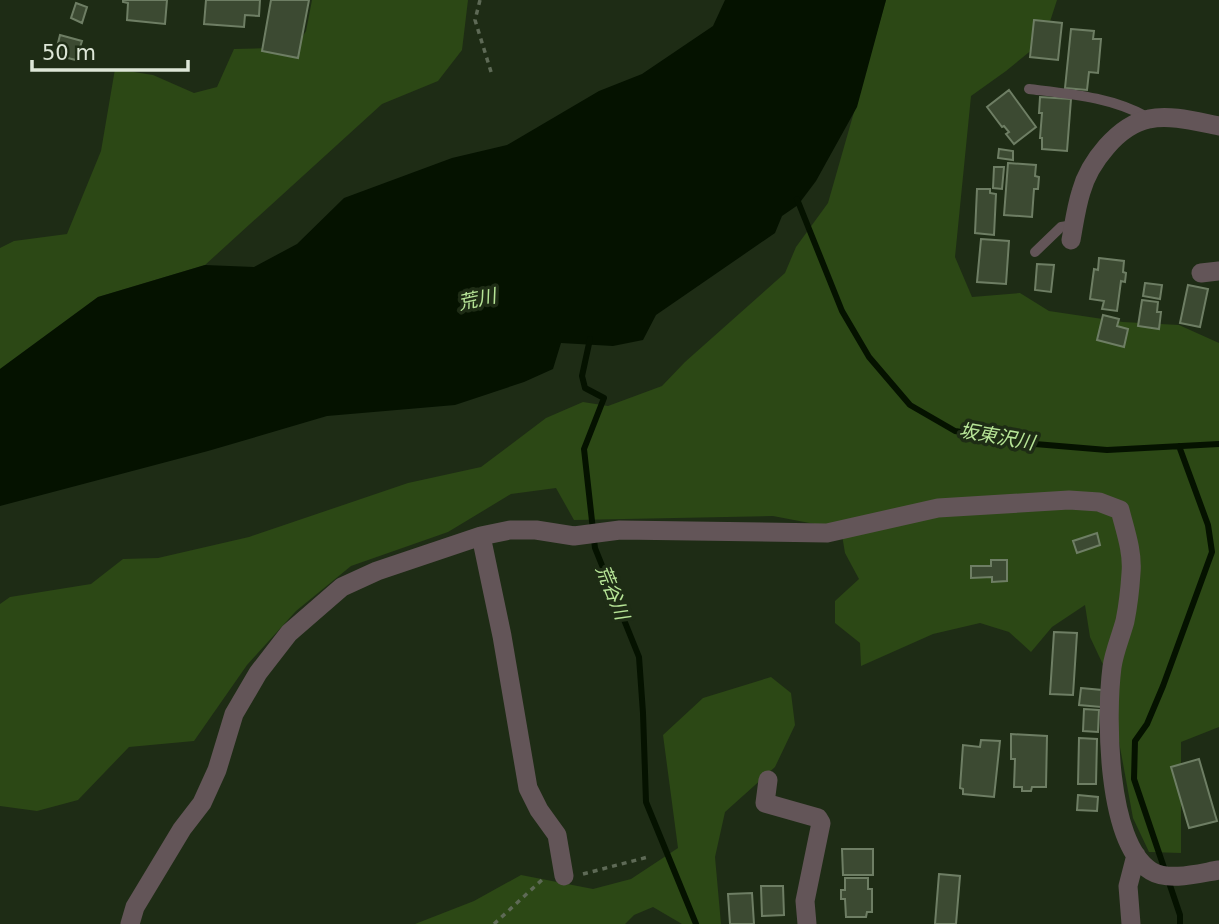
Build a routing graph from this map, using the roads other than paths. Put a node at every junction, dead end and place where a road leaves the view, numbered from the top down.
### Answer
1 (1029, 89) dead end
2 (1150, 118) junction
3 (1219, 126) edge
4 (1072, 233) joint
5 (1035, 251) dead end
6 (481, 536) junction
7 (768, 780) dead end
8 (1136, 855) junction
9 (1219, 870) edge
10 (564, 876) dead end
11 (130, 924) edge
12 (807, 924) edge
13 (1130, 924) edge

1 - 2 lane
2 - 3 street
2 - 4 street
4 - 5 lane
6 - 8 street
6 - 10 street
6 - 11 street
7 - 12 street
8 - 9 street
8 - 13 street

